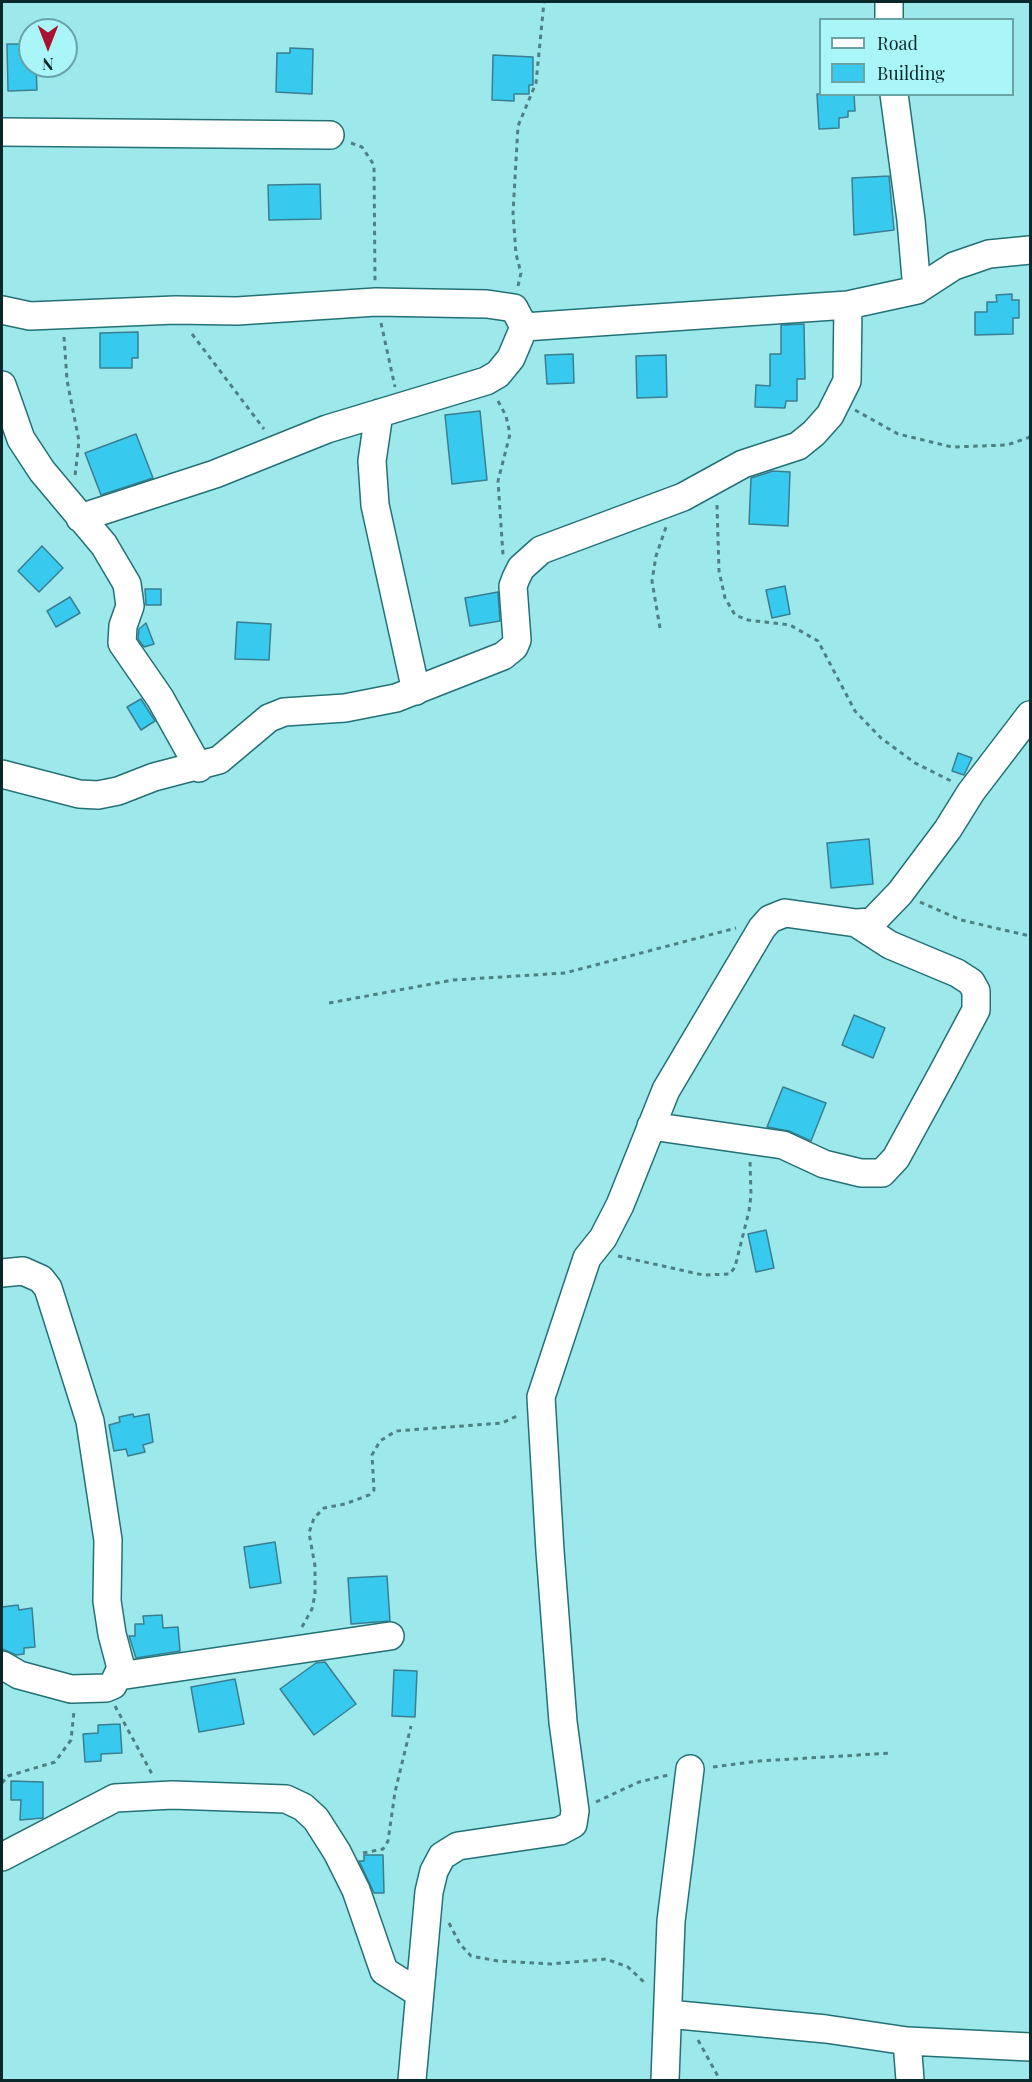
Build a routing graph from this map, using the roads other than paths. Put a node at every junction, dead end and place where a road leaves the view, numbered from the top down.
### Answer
1 (890, 2) edge
2 (889, 18) edge
3 (894, 96) edge
4 (2, 132) edge
5 (330, 135) road end
6 (1030, 250) edge
7 (917, 290) junction
8 (848, 305) junction
9 (2, 310) edge
10 (519, 317) junction
11 (2, 385) edge
12 (389, 410) junction
13 (74, 511) junction
14 (416, 691) junction
15 (1030, 715) edge
16 (199, 768) junction
17 (2, 774) edge
18 (856, 923) junction
19 (651, 1126) junction
20 (2, 1273) edge
21 (390, 1636) dead end
22 (2, 1665) edge
23 (112, 1682) junction
24 (690, 1769) road end
25 (2, 1857) edge
26 (419, 1993) junction
27 (673, 2012) junction
28 (907, 2041) junction
29 (1030, 2047) edge
30 (412, 2080) edge
31 (665, 2080) edge
32 (910, 2080) edge

1 - 2 street
3 - 7 street
4 - 5 street
6 - 7 street
7 - 8 street
8 - 10 street
8 - 14 street
9 - 10 street
10 - 12 street
11 - 13 street
12 - 13 street
12 - 14 street
13 - 16 street
14 - 16 street
15 - 18 street
16 - 17 street
18 - 19 street
18 - 19 street
19 - 26 street
20 - 23 street
21 - 23 street
22 - 23 street
24 - 27 street
25 - 26 street
26 - 30 street
27 - 28 street
27 - 31 street
28 - 29 street
28 - 32 street

